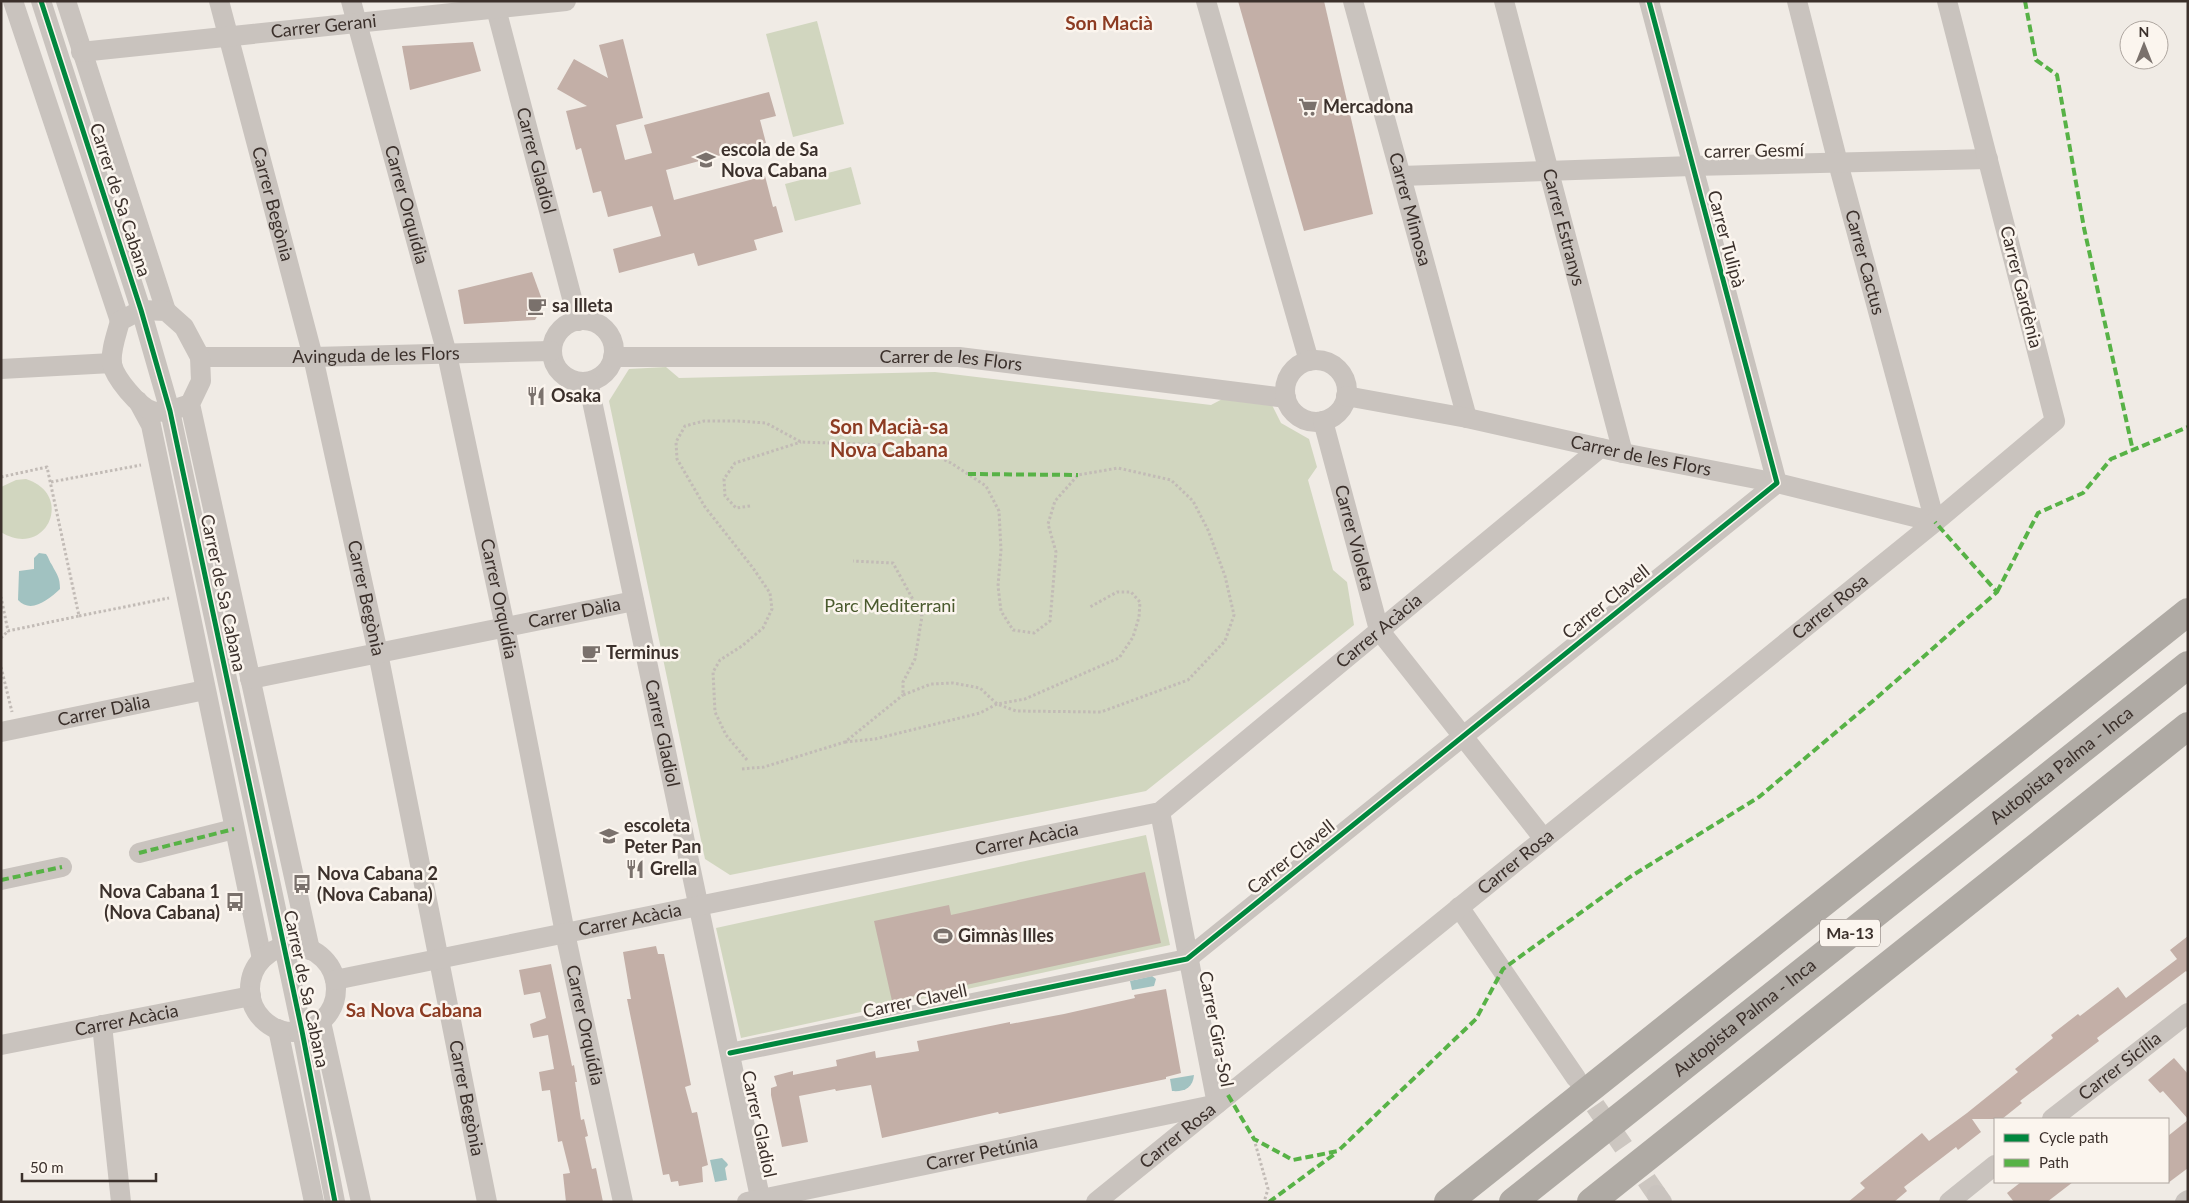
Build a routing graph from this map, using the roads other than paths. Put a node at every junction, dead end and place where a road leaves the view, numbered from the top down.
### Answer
1 (13, 1) edge
2 (41, 1) edge
3 (66, 1) edge
4 (219, 1) edge
5 (351, 1) edge
6 (566, 1) edge
7 (1206, 1) edge
8 (1353, 1) edge
9 (1504, 1) edge
10 (1649, 1) edge
11 (1797, 1) edge
12 (1946, 1) edge
13 (496, 5) edge
14 (356, 23) junction
15 (228, 36) junction
16 (81, 52) junction
17 (1988, 160) junction
18 (1838, 163) junction
19 (1692, 166) junction
20 (1548, 171) junction
21 (1401, 176) junction
22 (141, 310) junction
23 (166, 311) junction
24 (578, 320) junction
25 (120, 321) junction
26 (551, 351) junction
27 (447, 354) junction
28 (200, 357) junction
29 (313, 357) junction
30 (613, 357) junction
31 (1309, 361) junction
32 (112, 363) junction
33 (1, 368) edge
34 (588, 382) junction
35 (1346, 396) junction
36 (1286, 398) junction
37 (138, 401) junction
38 (190, 404) junction
39 (170, 411) junction
40 (1467, 418) junction
41 (1323, 421) junction
42 (1600, 448) junction
43 (1623, 453) junction
44 (1777, 483) junction
45 (1935, 522) junction
46 (634, 601) junction
47 (2188, 612) edge
48 (506, 627) junction
49 (1379, 630) junction
50 (378, 653) junction
51 (2188, 665) edge
52 (250, 679) junction
53 (205, 690) junction
54 (2188, 726) edge
55 (9, 730) edge
56 (1464, 735) junction
57 (1160, 812) junction
58 (234, 829) junction
59 (1544, 839) junction
60 (139, 853) dead end
61 (62, 867) dead end
62 (1, 880) edge
63 (698, 906) junction
64 (1459, 907) junction
65 (566, 933) junction
66 (284, 947) junction
67 (310, 950) junction
68 (262, 959) junction
69 (439, 959) junction
70 (1188, 959) junction
71 (335, 980) junction
72 (250, 996) junction
73 (2188, 1012) edge
74 (321, 1022) junction
75 (102, 1026) junction
76 (278, 1029) junction
77 (302, 1031) junction
78 (1, 1045) edge
79 (730, 1053) junction
80 (1576, 1078) tunnel mouth
81 (1217, 1104) junction
82 (2053, 1118) edge
83 (1994, 1166) edge
84 (756, 1201) edge
85 (121, 1202) edge
86 (314, 1202) edge
87 (336, 1202) edge
88 (361, 1202) edge
89 (487, 1202) edge
90 (623, 1202) edge
91 (1096, 1202) edge
92 (1448, 1202) edge
93 (1513, 1202) edge
94 (1591, 1202) edge
95 (1949, 1202) edge

1 - 25 street
2 - 22 street, Carrer de Sa Cabana
3 - 16 street
4 - 15 street, Carrer Begònia
5 - 14 street, Carrer Orquídia
6 - 13 street, Carrer Gerani
7 - 31 street
8 - 21 street, Carrer Mimosa
9 - 20 street, Carrer Estranys
10 - 19 street, Carrer Tulipà
11 - 18 street, Carrer Cactus
12 - 17 street, Carrer Gardènia
13 - 14 street, Carrer Gerani
13 - 24 street, Carrer Gladiol
14 - 15 street, Carrer Gerani
14 - 27 street, Carrer Orquídia
15 - 16 street, Carrer Gerani
15 - 29 street, Carrer Begònia
16 - 23 street
17 - 18 street, carrer Gesmí
17 - 45 street, Carrer Gardènia
18 - 19 street, carrer Gesmí
18 - 45 street, Carrer Cactus
19 - 20 street, carrer Gesmí
19 - 44 street, Carrer Tulipà
20 - 21 street, carrer Gesmí
20 - 43 street, Carrer Estranys
21 - 40 street, Carrer Mimosa
22 - 23 street
22 - 25 street
22 - 39 street, Carrer de Sa Cabana
23 - 28 street
24 - 26 street
24 - 30 street
25 - 32 street
26 - 27 street, Avinguda de les Flors
26 - 34 street
27 - 29 street, Avinguda de les Flors
27 - 48 street, Carrer Orquídia
28 - 29 street, Avinguda de les Flors
28 - 38 street
29 - 50 street, Carrer Begònia
30 - 34 street
30 - 36 street, Carrer de les Flors
31 - 35 street
31 - 36 street
32 - 33 street
32 - 37 street
34 - 46 street, Carrer Gladiol
35 - 40 street, Carrer de les Flors
35 - 41 street
36 - 41 street
37 - 39 street
37 - 53 street
38 - 39 street
38 - 52 street
39 - 66 street, Carrer de Sa Cabana
40 - 42 street, Carrer de les Flors
41 - 49 street, Carrer Violeta
42 - 43 street, Carrer de les Flors
42 - 49 street, Carrer Acàcia
43 - 44 street, Carrer de les Flors
44 - 45 street, Carrer de les Flors
44 - 56 street, Carrer Clavell
45 - 59 street, Carrer Rosa
46 - 48 street, Carrer Dàlia
46 - 63 street, Carrer Gladiol
47 - 92 highway
48 - 50 street, Carrer Dàlia
48 - 65 street, Carrer Orquídia
49 - 56 street, Carrer Violeta
49 - 57 street, Carrer Acàcia
50 - 52 street, Carrer Dàlia
50 - 69 street, Carrer Begònia
51 - 93 highway, Autopista Palma - Inca / Ma-13
52 - 67 street
53 - 55 street, Carrer Dàlia
53 - 58 street
54 - 94 highway, Ma-13
56 - 59 street, Carrer Violeta
56 - 70 street, Carrer Clavell
57 - 63 street, Carrer Acàcia
57 - 70 street, Carrer Gira-Sol
58 - 60 street
58 - 68 street
59 - 64 street, Carrer Rosa
61 - 62 street
63 - 65 street, Carrer Acàcia
63 - 79 street, Carrer Gladiol
64 - 80 street
64 - 81 street, Carrer Rosa
65 - 69 street, Carrer Acàcia
65 - 90 street, Carrer Orquídia
66 - 67 street
66 - 68 street
66 - 77 street, Carrer de Sa Cabana
67 - 71 street
68 - 72 street
69 - 71 street, Carrer Acàcia
69 - 89 street, Carrer Begònia
70 - 79 street, Carrer Clavell
70 - 81 street, Carrer Gira-Sol
71 - 74 street
72 - 75 street, Carrer Acàcia
72 - 76 street
73 - 82 street, Carrer Sicília
74 - 77 street
74 - 88 street
75 - 78 street, Carrer Acàcia
75 - 85 street
76 - 77 street
76 - 86 street
77 - 87 street, Carrer de Sa Cabana
79 - 84 street, Carrer Gladiol
81 - 84 street, Carrer Petúnia
81 - 91 street, Carrer Rosa
83 - 95 street

